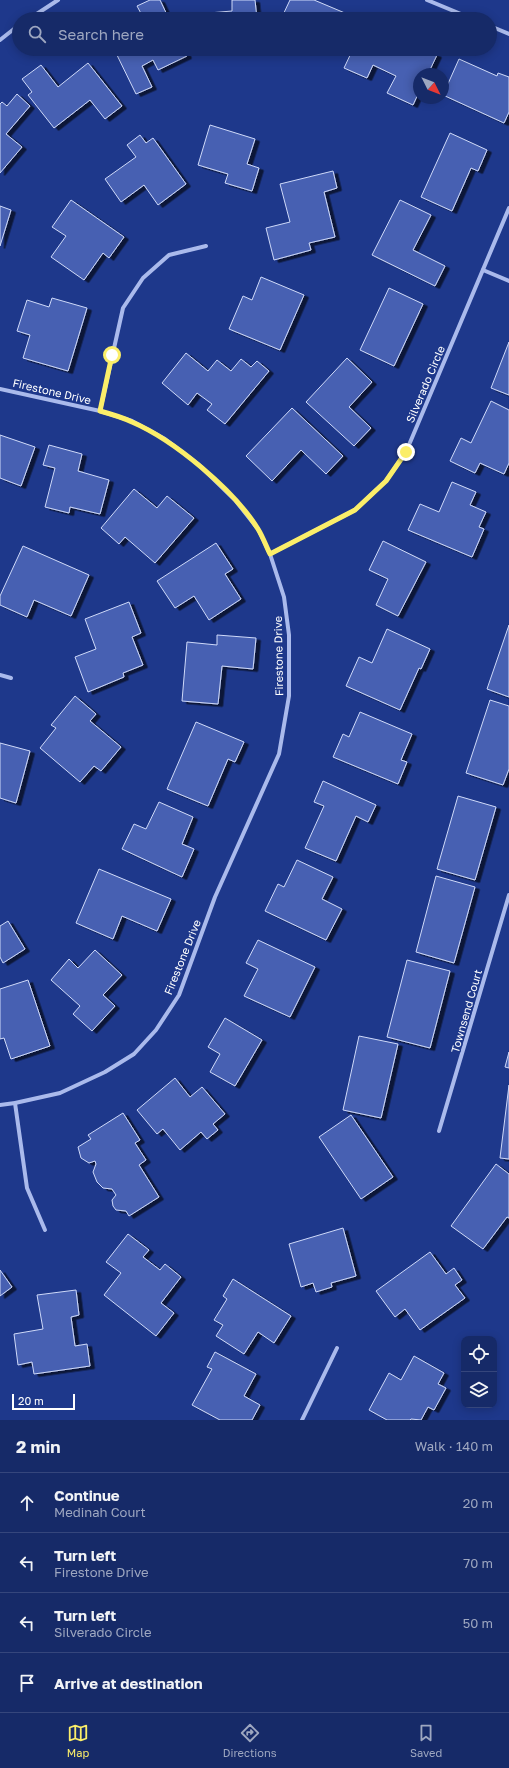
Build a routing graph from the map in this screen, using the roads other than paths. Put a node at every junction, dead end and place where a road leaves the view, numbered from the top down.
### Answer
1 (58, 0) edge
2 (426, 0) edge
3 (40, 12) edge
4 (456, 12) edge
5 (497, 29) edge
6 (12, 31) edge
7 (509, 34) edge
8 (0, 40) edge
9 (509, 208) edge
10 (206, 246) dead end
11 (483, 270) junction
12 (509, 281) edge
13 (0, 389) edge
14 (100, 411) junction
15 (270, 554) junction
16 (0, 675) edge
17 (11, 678) dead end
18 (509, 895) edge
19 (15, 1103) junction
20 (0, 1105) edge
21 (439, 1131) dead end
22 (45, 1230) dead end
23 (337, 1348) dead end
24 (302, 1420) edge

1 - 3 street
2 - 4 street
5 - 7 street
6 - 8 street
9 - 11 street, Silverado Circle
10 - 14 street
11 - 12 street
11 - 15 street, Silverado Circle
13 - 14 street, Firestone Drive
14 - 15 street, Firestone Drive
15 - 19 street, Firestone Drive
16 - 17 street
18 - 21 street, Townsend Court
19 - 20 street, Firestone Drive
19 - 22 street
23 - 24 street

